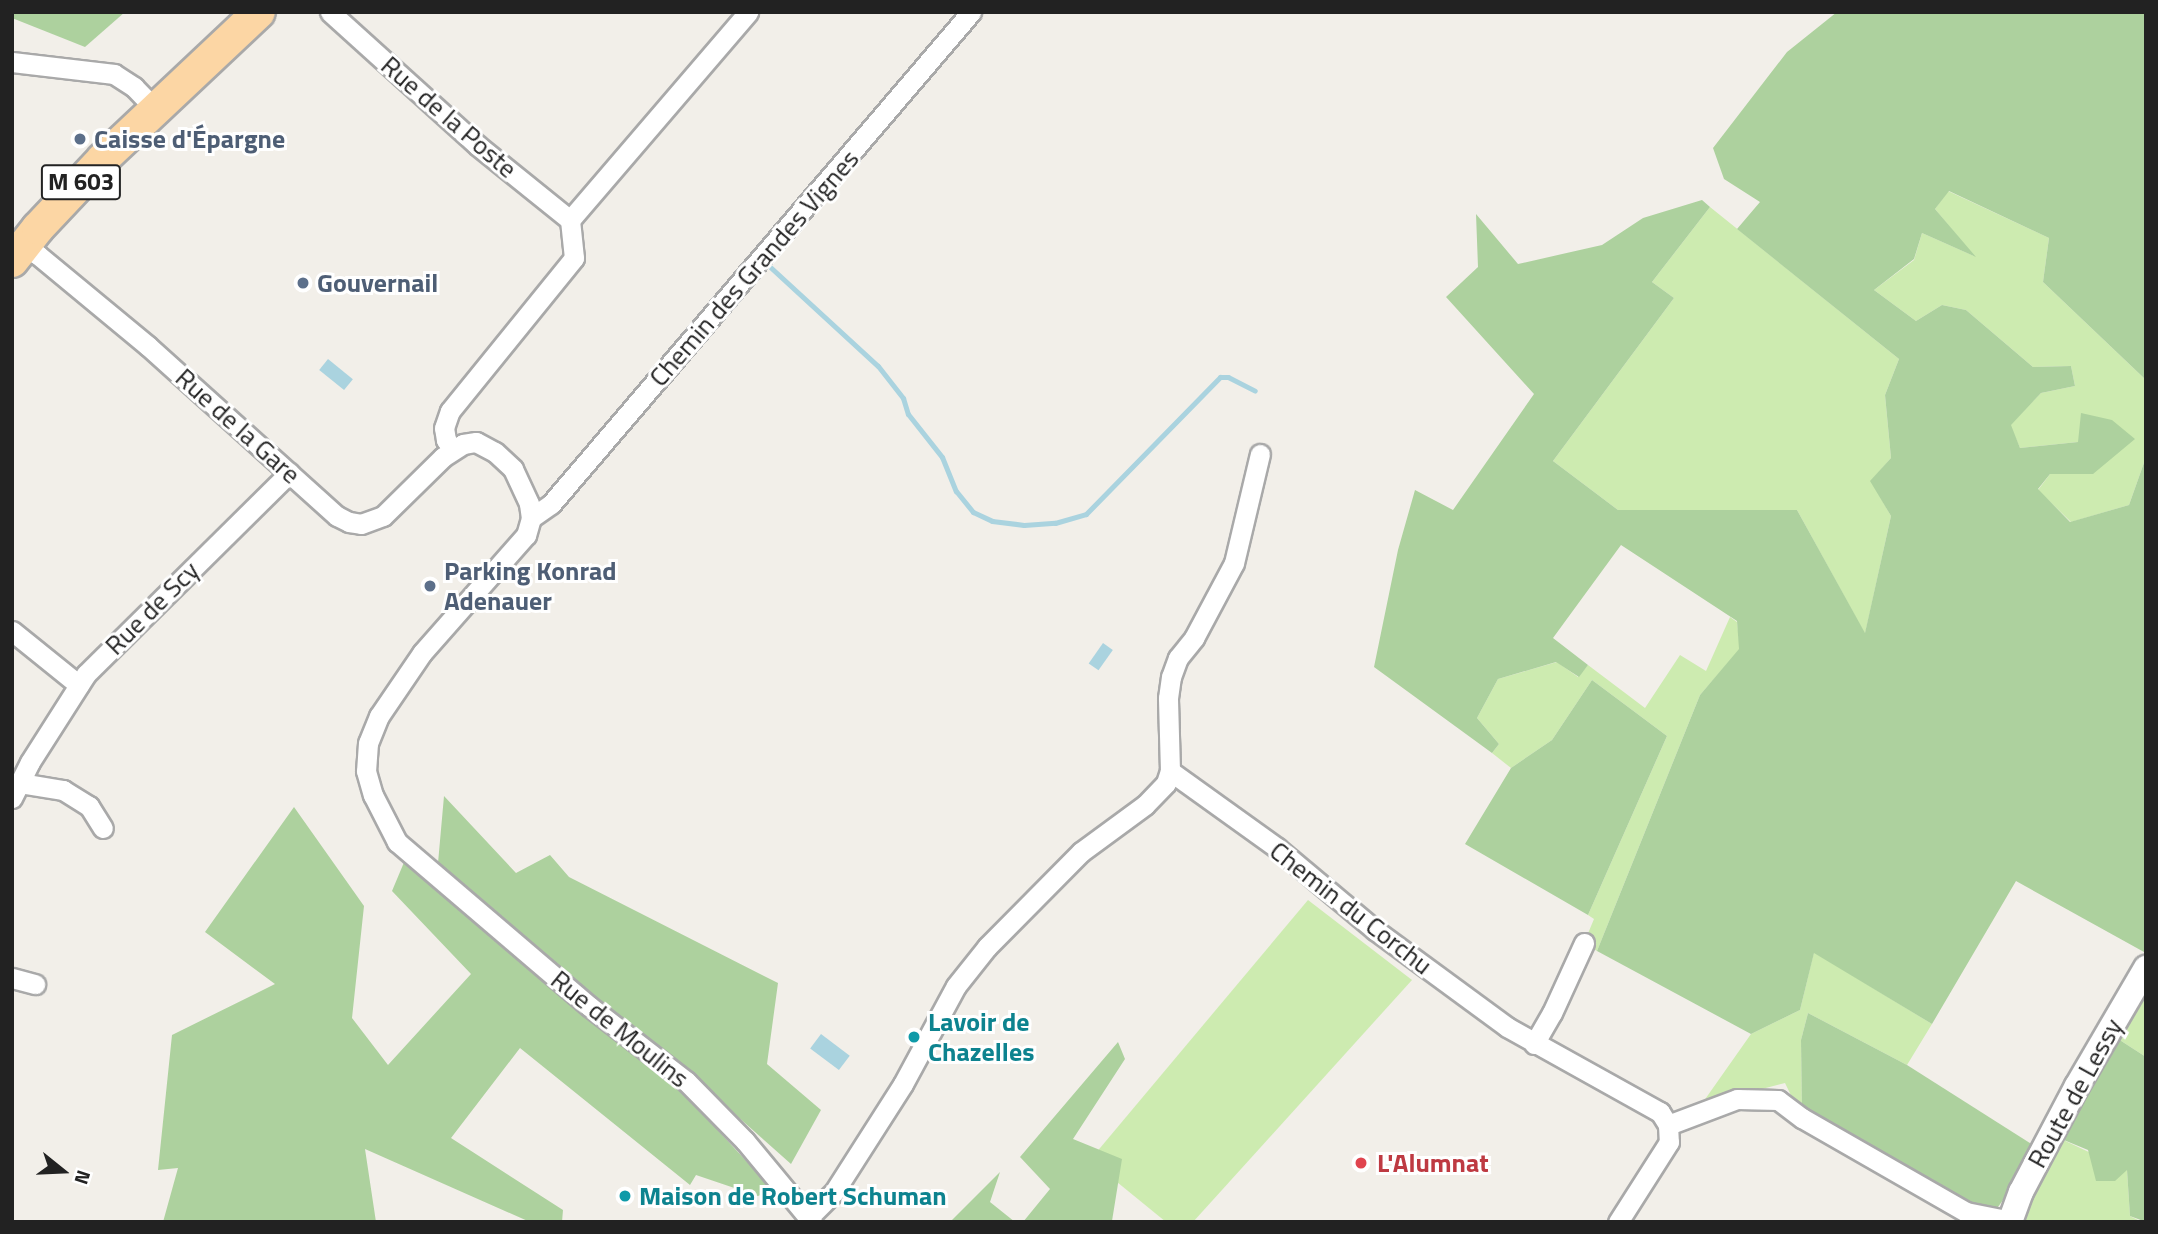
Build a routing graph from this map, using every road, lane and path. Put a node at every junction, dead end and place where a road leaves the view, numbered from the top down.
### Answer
1 (259, 12) edge
2 (330, 12) edge
3 (748, 12) edge
4 (971, 12) edge
5 (12, 62) edge
6 (155, 109) junction
7 (570, 220) junction
8 (18, 254) edge
9 (452, 448) junction
10 (1260, 454) dead end
11 (289, 473) junction
12 (531, 518) junction
13 (12, 631) edge
14 (79, 685) junction
15 (1170, 771) junction
16 (16, 791) edge
17 (103, 828) dead end
18 (1584, 943) dead end
19 (2146, 968) edge
20 (12, 978) edge
21 (35, 984) dead end
22 (1534, 1044) junction
23 (1668, 1125) junction
24 (810, 1219) edge
25 (2010, 1221) edge
26 (1618, 1222) edge

1 - 6 main road, M 603
2 - 7 street, Rue de la Poste
3 - 7 street
4 - 12 street, Chemin des Grandes Vignes
5 - 6 street
6 - 8 main road, M 603
7 - 9 street
8 - 11 street, Rue de la Gare
9 - 11 street, Rue de la Gare
9 - 12 street
10 - 15 street
11 - 14 street, Rue de Scy
12 - 24 street, Rue de Moulins
13 - 14 street
14 - 16 street, Rue de Scy
15 - 22 street, Chemin du Corchu
15 - 24 street
16 - 17 street
18 - 22 street
19 - 25 street, Route de Lessy
20 - 21 street
22 - 23 street, Chemin du Corchu
23 - 25 street
23 - 26 street

